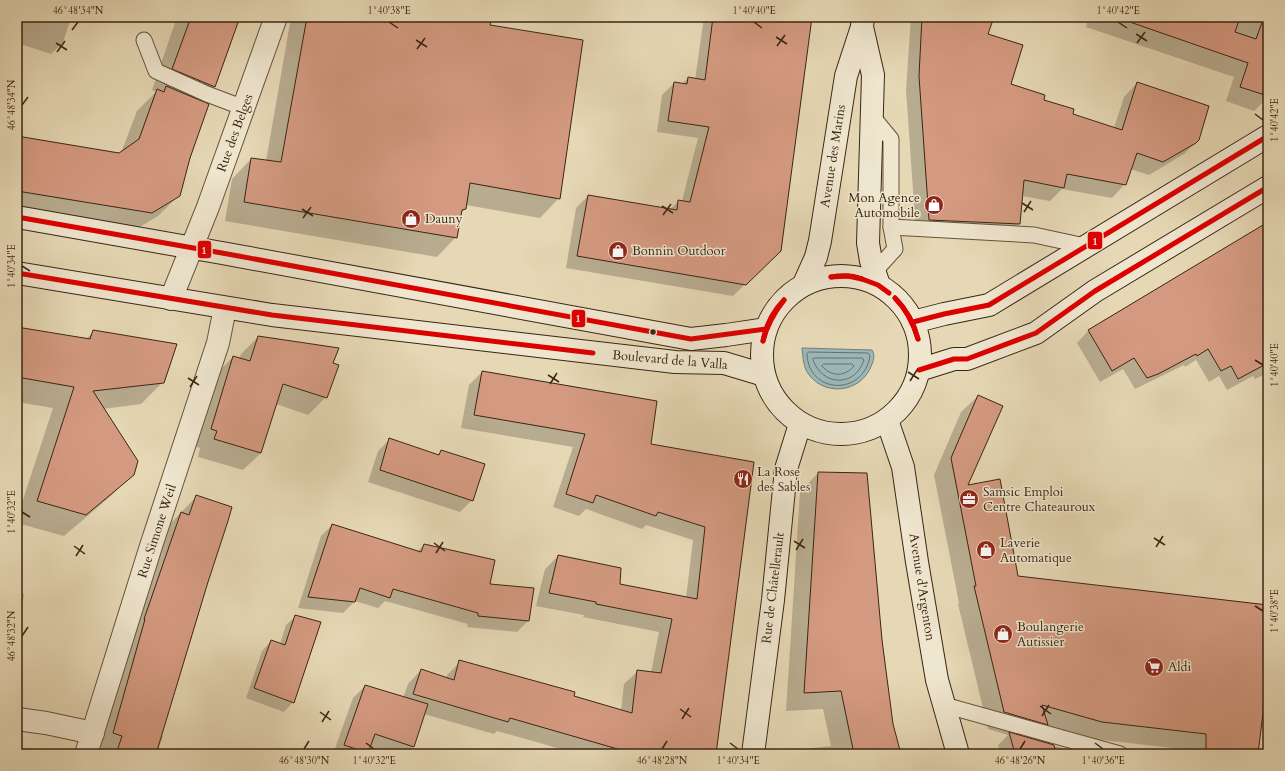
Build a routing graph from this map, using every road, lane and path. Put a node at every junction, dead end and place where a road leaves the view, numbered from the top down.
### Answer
1 (276, 17) edge
2 (863, 22) edge
3 (144, 40) dead end
4 (244, 108) junction
5 (872, 116) junction
6 (1268, 136) edge
7 (1268, 187) edge
8 (17, 217) edge
9 (891, 228) junction
10 (1085, 246) junction
11 (192, 248) junction
12 (17, 273) edge
13 (877, 278) junction
14 (804, 284) junction
15 (170, 299) junction
16 (225, 308) junction
17 (913, 322) junction
18 (766, 329) junction
19 (919, 370) junction
20 (764, 375) junction
21 (888, 420) junction
22 (800, 424) junction
23 (944, 704) junction
24 (17, 719) edge
25 (93, 733) junction
26 (86, 754) edge
27 (753, 754) edge
28 (958, 754) edge
29 (1120, 754) edge

1 - 4 main road, Rue des Belges
2 - 5 main road, Avenue des Marins
2 - 14 main road, Avenue des Marins
3 - 4 lane
4 - 11 main road, Rue des Belges
5 - 9 lane
5 - 13 main road, Avenue des Marins
6 - 10 main road
7 - 19 main road
8 - 11 main road, Boulevard de la Valla
9 - 10 lane
9 - 13 lane
10 - 17 main road
11 - 15 main road
11 - 18 main road, Boulevard de la Valla
12 - 15 main road, Boulevard de la Valla
13 - 14 main road
13 - 17 main road
14 - 18 main road
15 - 16 main road, Boulevard de la Valla
16 - 20 main road, Boulevard de la Valla
16 - 25 main road, Rue Simone Weil
17 - 19 main road
18 - 20 main road
19 - 21 main road
20 - 22 main road
21 - 22 main road
21 - 23 main road, Avenue d'Argenton
22 - 27 main road, Rue de Châtellerault
23 - 28 main road, Avenue d'Argenton
23 - 29 lane
24 - 25 main road
25 - 26 main road, Rue Simone Weil

